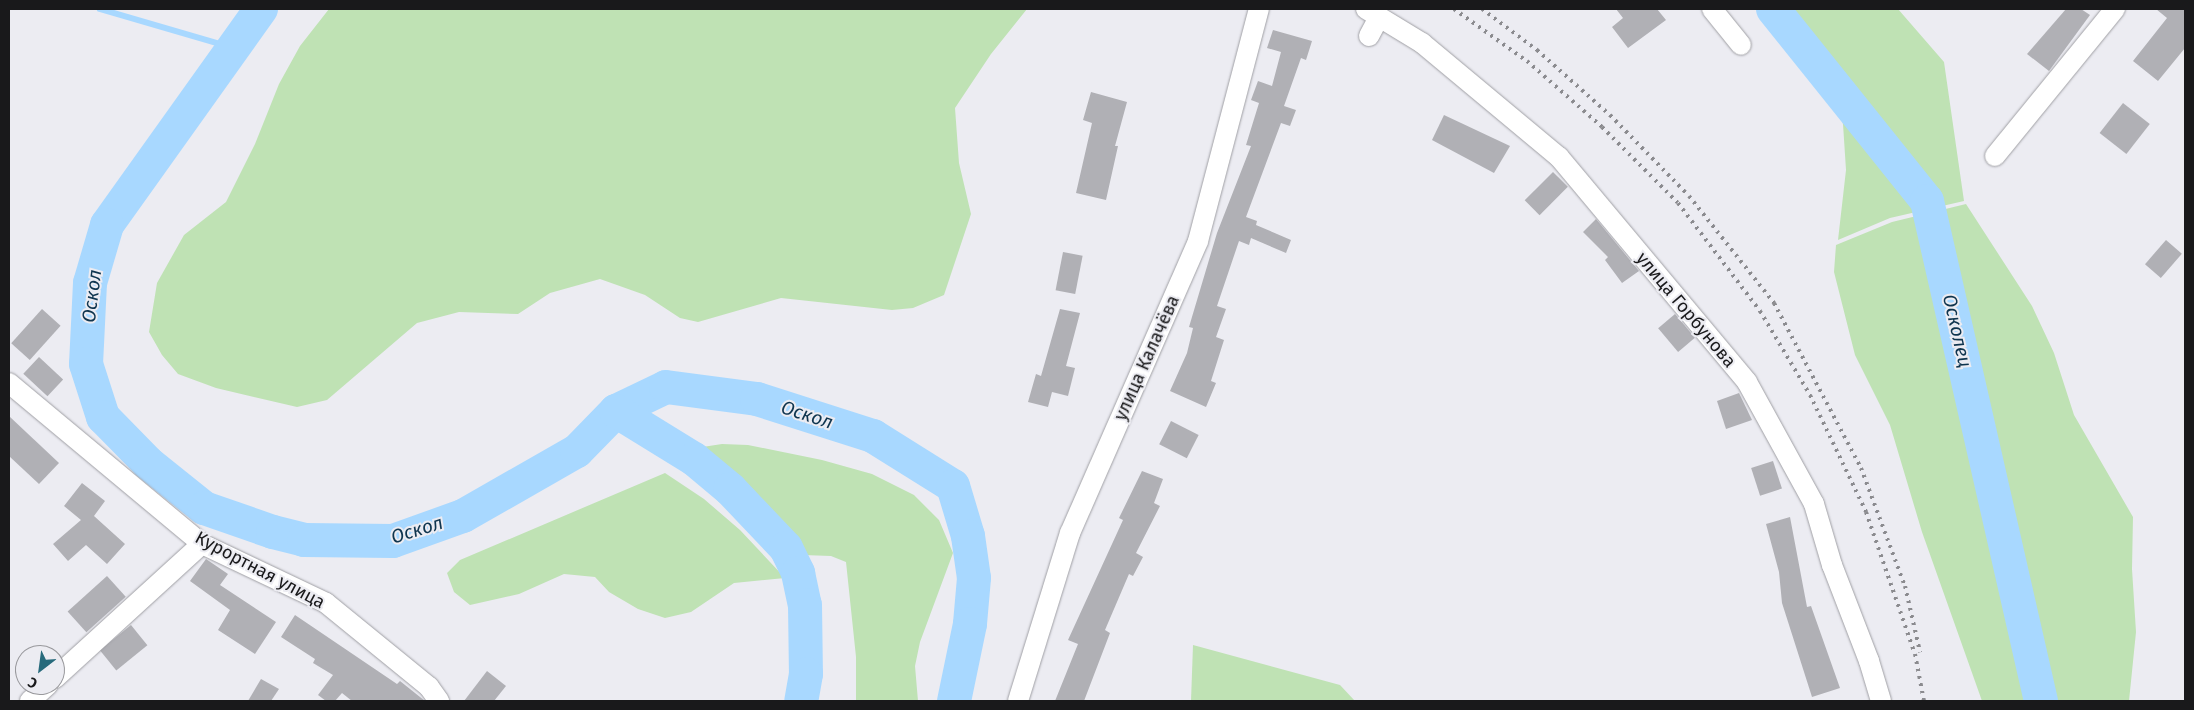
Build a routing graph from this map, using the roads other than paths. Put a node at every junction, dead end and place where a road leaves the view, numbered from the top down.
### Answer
1 (1259, 9) edge
2 (1712, 9) edge
3 (2115, 9) edge
4 (1373, 13) edge
5 (1369, 36) dead end
6 (1742, 45) dead end
7 (1995, 156) dead end
8 (9, 383) edge
9 (202, 544) junction
10 (65, 669) edge
11 (439, 701) edge
12 (1018, 701) edge
13 (1881, 701) edge

1 - 12 street, улица Калачёва
2 - 6 street
3 - 7 street
4 - 5 street
4 - 13 street, улица Горбунова
8 - 9 street, Курортная улица
9 - 10 street
9 - 11 street, Курортная улица

